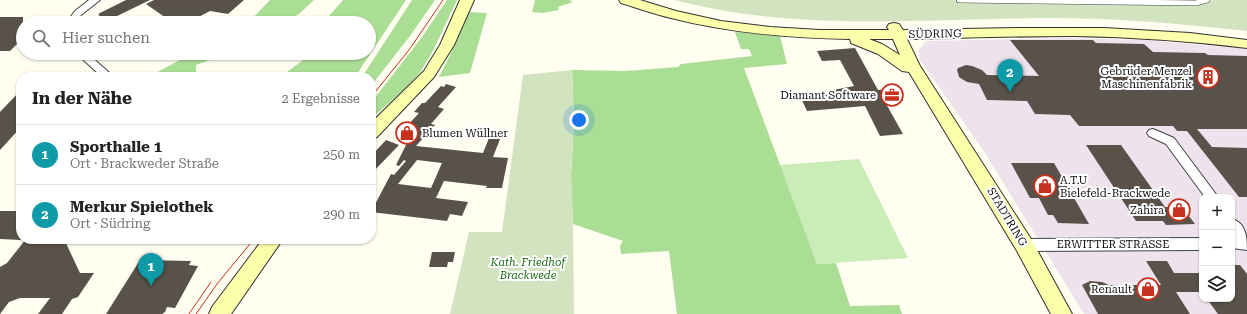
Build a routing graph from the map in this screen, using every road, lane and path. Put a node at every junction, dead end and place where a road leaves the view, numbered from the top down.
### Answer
1 (95, 0) edge
2 (467, 0) edge
3 (626, 0) edge
4 (656, 0) edge
5 (959, 0) edge
6 (1011, 0) edge
7 (1207, 0) edge
8 (76, 16) edge
9 (889, 31) junction
10 (814, 34) junction
11 (1247, 36) edge
12 (1247, 44) edge
13 (89, 60) edge
14 (907, 68) junction
15 (103, 72) edge
16 (949, 122) junction
17 (376, 128) edge
18 (1154, 133) dead end
19 (1210, 194) edge
20 (1235, 228) edge
21 (1235, 243) edge
22 (270, 244) edge
23 (1199, 244) edge
24 (1247, 244) edge
25 (1024, 245) junction
26 (219, 314) edge
27 (1062, 314) edge

1 - 8 street
2 - 17 main road
3 - 10 main road, SÜDRING
4 - 9 main road, SÜDRING
5 - 6 lane
6 - 7 lane
9 - 10 main road, SÜDRING
9 - 11 main road, SÜDRING
9 - 12 main road, SÜDRING
9 - 14 main road, STADTRING
9 - 16 main road, STADTRING
10 - 14 main road
13 - 15 street
14 - 16 main road, STADTRING
16 - 25 main road, STADTRING
18 - 19 street
20 - 24 street
21 - 24 street
22 - 26 main road
23 - 25 street, ERWITTER STRASSE
25 - 27 main road, STADTRING

